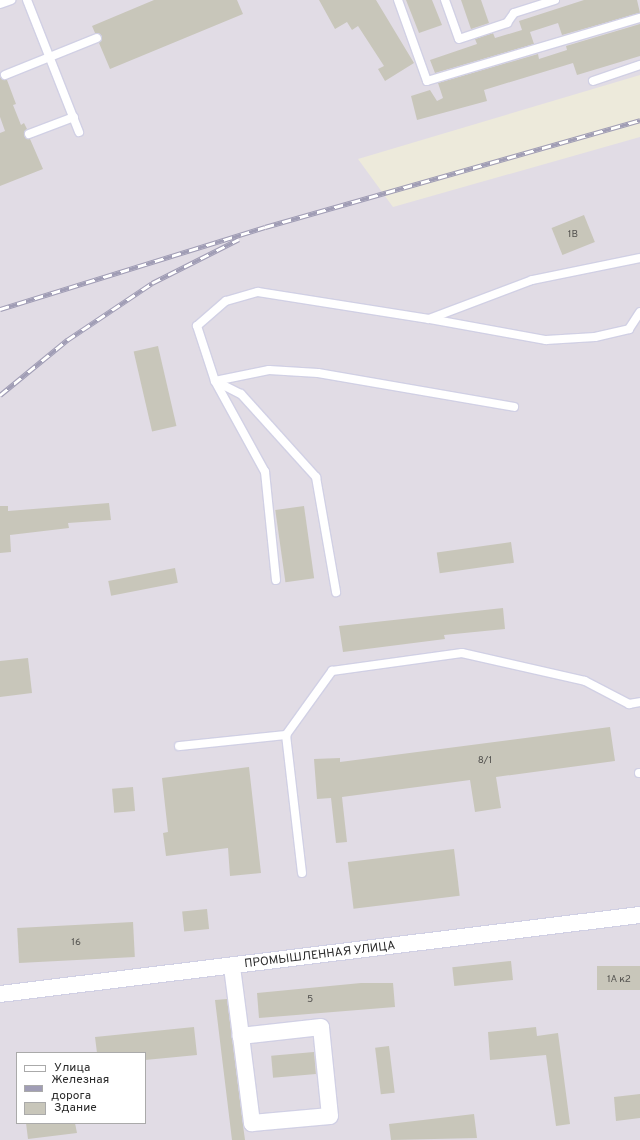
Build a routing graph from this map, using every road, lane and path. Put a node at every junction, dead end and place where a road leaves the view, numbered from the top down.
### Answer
1 (11, 0) edge
2 (27, 0) edge
3 (398, 0) edge
4 (445, 0) edge
5 (555, 0) edge
6 (0, 4) edge
7 (640, 18) edge
8 (97, 38) dead end
9 (49, 57) junction
10 (640, 65) edge
11 (5, 75) dead end
12 (593, 80) dead end
13 (74, 117) junction
14 (80, 132) dead end
15 (29, 134) dead end
16 (640, 258) edge
17 (640, 312) edge
18 (429, 319) junction
19 (215, 381) junction
20 (514, 407) dead end
21 (276, 580) dead end
22 (336, 592) dead end
23 (640, 702) edge
24 (286, 735) junction
25 (179, 746) dead end
26 (302, 873) dead end
27 (640, 915) edge
28 (232, 967) junction
29 (0, 994) edge
30 (241, 1036) junction

1 - 6 lane
2 - 9 lane
3 - 7 lane
4 - 5 lane
8 - 9 lane
9 - 11 lane
9 - 13 lane
10 - 12 lane
13 - 14 lane
13 - 15 lane
16 - 18 lane
17 - 18 lane
18 - 19 lane
19 - 20 lane
19 - 21 lane
19 - 22 lane
23 - 24 lane
24 - 25 lane
24 - 26 lane
27 - 28 street, ПРОМЫШЛЕННАЯ УЛИЦА
28 - 29 street, ПРОМЫШЛЕННАЯ УЛИЦА
28 - 30 street
30 - 30 street

